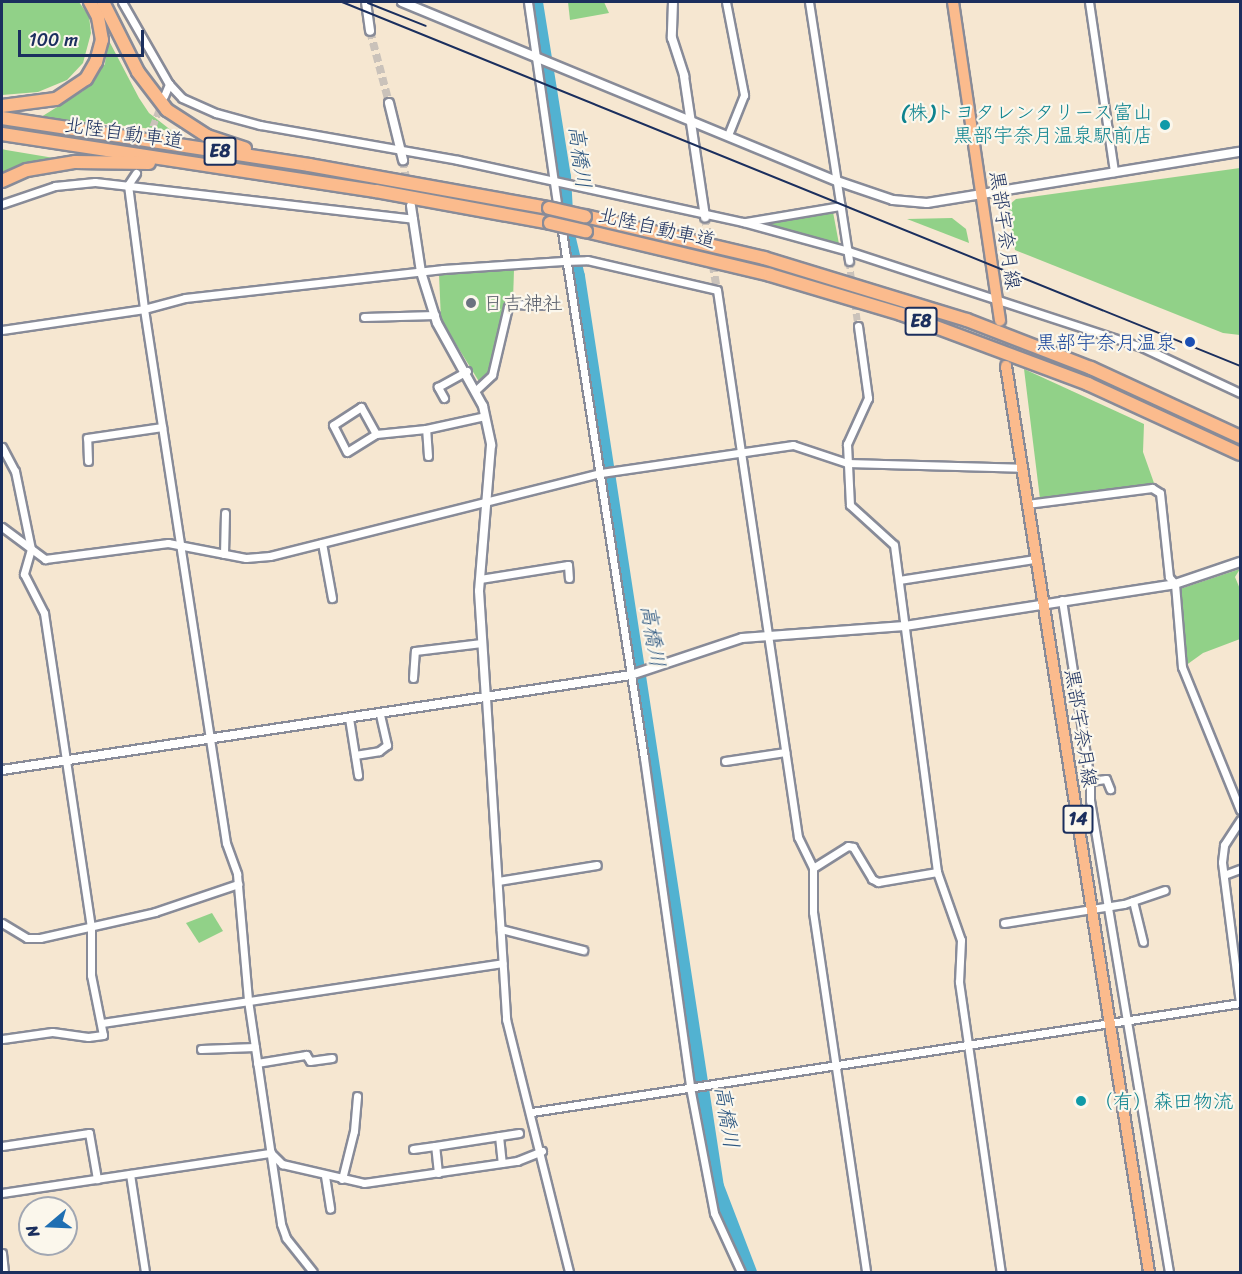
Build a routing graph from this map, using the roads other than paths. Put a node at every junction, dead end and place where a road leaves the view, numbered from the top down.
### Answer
1 (90, 2) edge
2 (103, 2) edge
3 (122, 2) edge
4 (366, 2) edge
5 (402, 2) edge
6 (528, 2) edge
7 (673, 2) edge
8 (726, 2) edge
9 (809, 2) edge
10 (953, 2) edge
11 (1089, 2) edge
12 (370, 31) tunnel mouth
13 (536, 55) junction
14 (169, 84) junction
15 (164, 96) tunnel mouth
16 (389, 103) tunnel mouth
17 (2, 106) edge
18 (2, 118) edge
19 (690, 119) junction
20 (2, 134) edge
21 (728, 135) junction
22 (402, 148) junction
23 (1240, 152) edge
24 (403, 160) tunnel mouth
25 (1114, 172) junction
26 (136, 173) dead end
27 (308, 180) junction
28 (2, 181) edge
29 (837, 181) junction
30 (553, 182) junction
31 (128, 185) junction
32 (439, 187) junction
33 (981, 193) junction
34 (2, 204) edge
35 (411, 206) dead end
36 (841, 206) junction
37 (705, 217) junction
38 (413, 219) junction
39 (743, 222) junction
40 (848, 251) junction
41 (568, 261) junction
42 (849, 261) tunnel mouth
43 (421, 272) junction
44 (996, 298) junction
45 (541, 305) dead end
46 (144, 309) junction
47 (435, 315) junction
48 (364, 318) dead end
49 (1000, 321) tunnel mouth
50 (858, 326) tunnel mouth
51 (2, 330) edge
52 (1006, 366) tunnel mouth
53 (467, 371) junction
54 (476, 390) junction
55 (1240, 393) edge
56 (444, 398) dead end
57 (485, 416) junction
58 (162, 427) junction
59 (426, 429) junction
60 (376, 434) junction
61 (1240, 437) edge
62 (2, 447) edge
63 (741, 453) junction
64 (1240, 454) edge
65 (428, 456) dead end
66 (88, 461) dead end
67 (847, 463) junction
68 (1021, 468) junction
69 (601, 473) junction
70 (485, 501) junction
71 (1027, 504) junction
72 (225, 513) dead end
73 (2, 527) edge
74 (322, 543) junction
75 (180, 545) junction
76 (31, 549) junction
77 (224, 554) junction
78 (1035, 559) junction
79 (1240, 562) edge
80 (569, 578) dead end
81 (480, 579) junction
82 (898, 580) junction
83 (1175, 584) junction
84 (332, 598) dead end
85 (1062, 600) junction
86 (1042, 603) junction
87 (904, 626) junction
88 (767, 635) junction
89 (482, 643) junction
90 (631, 675) junction
91 (412, 678) dead end
92 (486, 698) junction
93 (380, 714) junction
94 (349, 718) junction
95 (211, 739) junction
96 (785, 752) junction
97 (355, 755) junction
98 (64, 760) junction
99 (725, 761) dead end
100 (2, 770) edge
101 (358, 776) dead end
102 (1090, 781) junction
103 (1110, 789) dead end
104 (1240, 810) edge
105 (1240, 820) edge
106 (597, 865) dead end
107 (813, 868) junction
108 (1240, 869) edge
109 (937, 872) junction
110 (1224, 875) junction
111 (498, 881) junction
112 (238, 884) junction
113 (1165, 890) dead end
114 (1133, 901) junction
115 (1110, 907) junction
116 (1093, 910) junction
117 (2, 923) edge
118 (1004, 923) dead end
119 (91, 927) junction
120 (501, 929) junction
121 (1143, 942) dead end
122 (583, 950) dead end
123 (503, 963) junction
124 (248, 1000) junction
125 (1240, 1003) edge
126 (1127, 1020) junction
127 (102, 1023) junction
128 (1111, 1023) junction
129 (2, 1039) edge
130 (969, 1045) junction
131 (255, 1047) junction
132 (201, 1049) dead end
133 (332, 1058) dead end
134 (257, 1063) junction
135 (833, 1066) junction
136 (690, 1087) junction
137 (357, 1096) dead end
138 (532, 1112) junction
139 (519, 1133) dead end
140 (500, 1136) junction
141 (2, 1146) edge
142 (435, 1146) junction
143 (413, 1149) dead end
144 (542, 1151) junction
145 (271, 1153) junction
146 (502, 1164) junction
147 (438, 1173) junction
148 (130, 1174) junction
149 (325, 1176) junction
150 (97, 1179) junction
151 (342, 1179) junction
152 (2, 1193) edge
153 (330, 1209) dead end
154 (2, 1253) edge
155 (4, 1272) edge
156 (145, 1272) edge
157 (313, 1272) edge
158 (569, 1272) edge
159 (741, 1272) edge
160 (866, 1272) edge
161 (1001, 1272) edge
162 (1149, 1272) edge
163 (1168, 1272) edge

1 - 17 highway
2 - 32 highway
3 - 14 street
4 - 12 street
5 - 13 street
6 - 13 street
7 - 19 street
8 - 21 street
9 - 29 street
10 - 33 main road, 黒部宇奈月線
11 - 25 street
13 - 19 street
13 - 30 street
14 - 15 street
14 - 22 street
16 - 22 street
18 - 32 highway, 北陸自動車道 / E8
19 - 21 street
19 - 37 street
20 - 27 highway, 北陸自動車道 / E8
21 - 29 street
22 - 24 street
22 - 30 street
23 - 25 street
25 - 33 street
26 - 31 street
27 - 28 highway
27 - 64 highway, 北陸自動車道 / E8, bridge
29 - 33 street
29 - 36 street
30 - 37 street
30 - 41 street
31 - 34 street
31 - 38 street
31 - 46 street
32 - 61 highway, 北陸自動車道 / E8, bridge
33 - 44 main road, 黒部宇奈月線
35 - 38 street
36 - 39 street
36 - 40 street
37 - 39 street
38 - 43 street
39 - 40 street
40 - 42 street
40 - 44 street
41 - 43 street
41 - 63 street
41 - 69 street
43 - 46 street
43 - 47 street
44 - 49 main road, 黒部宇奈月線
44 - 55 street
45 - 54 street
46 - 51 street
46 - 58 street
47 - 48 street
47 - 53 street
50 - 67 street
52 - 68 main road, 黒部宇奈月線 / 14
53 - 54 street
53 - 56 street
54 - 57 street
57 - 59 street
57 - 70 street
58 - 66 street
58 - 75 street
59 - 60 street
59 - 65 street
60 - 60 street
62 - 76 street
63 - 67 street
63 - 69 street
63 - 88 street
67 - 68 street
67 - 82 street
68 - 71 main road, 黒部宇奈月線 / 14
69 - 70 street
69 - 90 street
70 - 74 street
70 - 81 street
71 - 78 main road, 黒部宇奈月線 / 14
71 - 83 street
72 - 77 street
73 - 76 street
74 - 77 street
74 - 84 street
75 - 76 street
75 - 77 street
75 - 95 street
76 - 98 street
78 - 82 street
78 - 86 main road, 黒部宇奈月線 / 14
79 - 83 street
80 - 81 street
81 - 89 street
82 - 87 street
83 - 85 street
83 - 104 street
85 - 86 street
85 - 102 street
86 - 87 street
86 - 116 main road, 黒部宇奈月線 / 14
87 - 88 street
87 - 109 street
88 - 90 street
88 - 96 street
89 - 91 street
89 - 92 street
90 - 92 street
90 - 136 street
92 - 93 street
92 - 111 street
93 - 94 street
93 - 97 street
94 - 95 street
94 - 97 street
95 - 98 street
95 - 112 street
96 - 99 street
96 - 107 street
97 - 101 street
98 - 100 street
98 - 119 street
102 - 103 street
102 - 115 street
105 - 110 street
106 - 111 street
107 - 109 street
107 - 135 street
108 - 110 street
109 - 130 street
110 - 125 street
111 - 120 street
112 - 119 street
112 - 124 street
113 - 114 street
114 - 115 street
114 - 121 street
115 - 116 street
115 - 126 street
116 - 118 street
116 - 128 main road, 黒部宇奈月線 / 14
117 - 119 street
119 - 127 street
120 - 122 street
120 - 123 street
123 - 124 street
123 - 138 street
124 - 127 street
124 - 131 street
125 - 126 street
126 - 128 street
126 - 163 street
127 - 129 street
128 - 130 street
128 - 162 main road, 黒部宇奈月線 / 14
130 - 135 street
130 - 161 street
131 - 132 street
131 - 134 street
133 - 134 street
134 - 145 street
135 - 136 street
135 - 160 street
136 - 138 street
136 - 159 street
137 - 151 street
138 - 144 street
139 - 140 street
140 - 142 street
140 - 146 street
141 - 150 street
142 - 143 street
142 - 147 street
144 - 146 street
144 - 158 street
145 - 148 street
145 - 149 street
145 - 157 street
146 - 147 street
147 - 151 street
148 - 150 street
148 - 156 street
149 - 151 street
149 - 153 street
150 - 152 street
154 - 155 street

